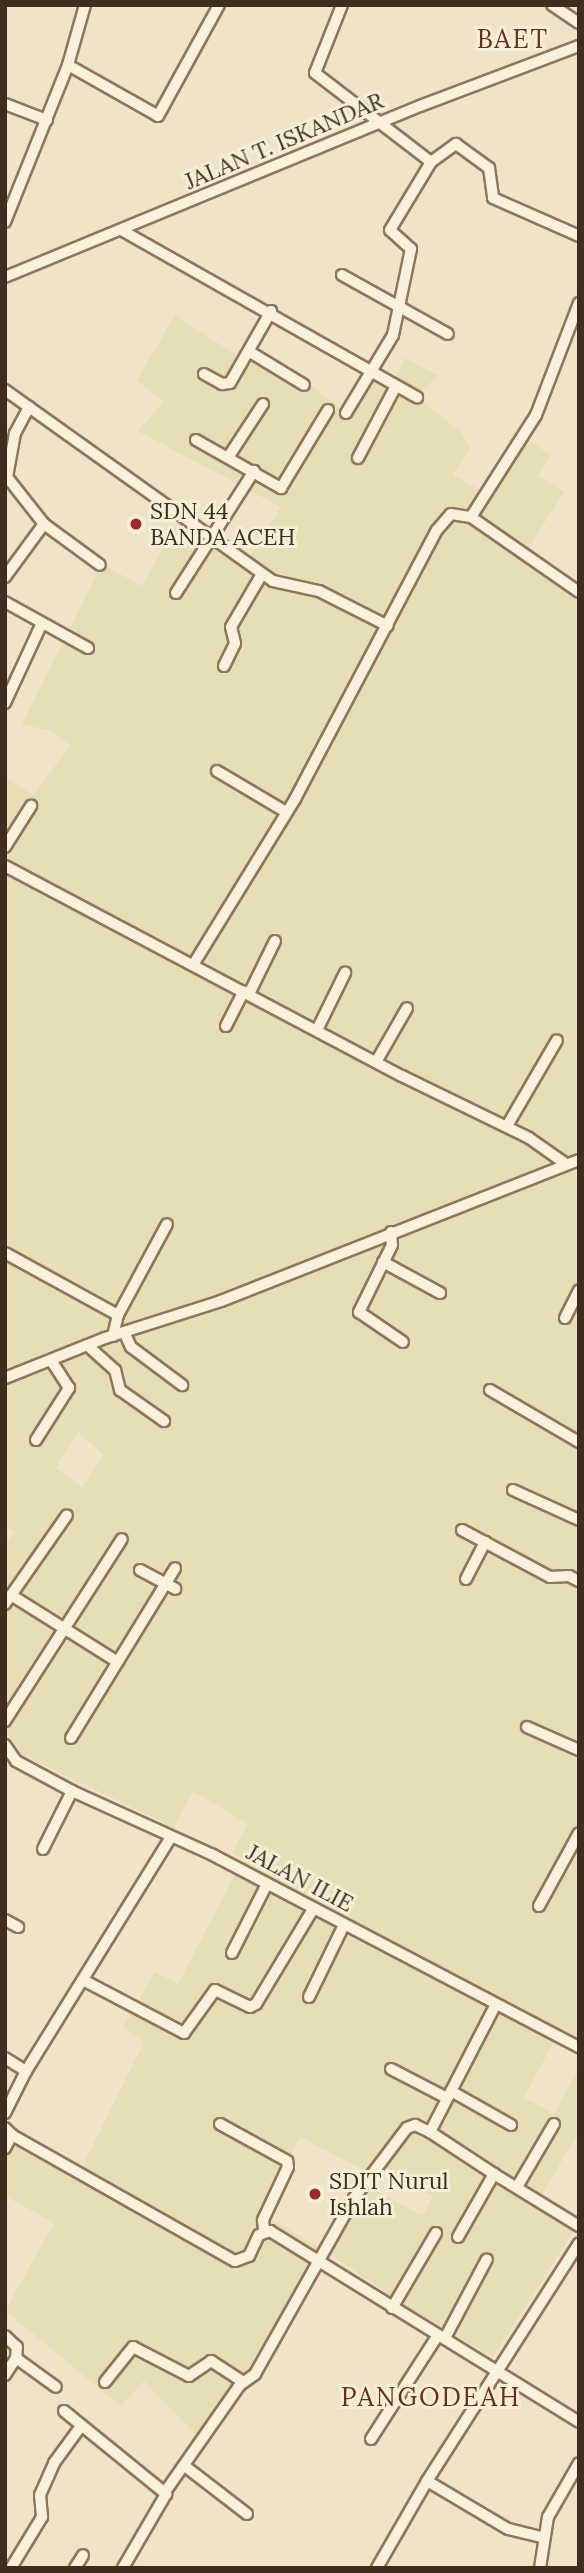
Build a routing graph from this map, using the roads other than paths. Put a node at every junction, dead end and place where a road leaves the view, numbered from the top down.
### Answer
1 (85, 5) edge
2 (219, 5) edge
3 (342, 5) edge
4 (552, 5) edge
5 (579, 23) edge
6 (579, 46) edge
7 (68, 65) junction
8 (5, 104) edge
9 (47, 120) junction
10 (380, 124) junction
11 (431, 162) junction
12 (5, 222) edge
13 (123, 231) junction
14 (579, 236) edge
15 (342, 275) dead end
16 (5, 277) edge
17 (579, 303) edge
18 (401, 307) junction
19 (271, 311) junction
20 (448, 334) dead end
21 (250, 352) junction
22 (372, 371) junction
23 (204, 374) dead end
24 (304, 385) dead end
25 (396, 386) junction
26 (5, 390) edge
27 (417, 397) dead end
28 (263, 404) dead end
29 (29, 407) junction
30 (328, 410) dead end
31 (346, 413) dead end
32 (196, 440) dead end
33 (229, 456) junction
34 (358, 458) dead end
35 (254, 471) junction
36 (471, 516) junction
37 (44, 524) junction
38 (210, 538) junction
39 (9, 558) edge
40 (100, 565) dead end
41 (262, 574) junction
42 (5, 577) edge
43 (579, 592) edge
44 (176, 593) dead end
45 (5, 602) edge
46 (42, 623) junction
47 (388, 626) junction
48 (88, 648) dead end
49 (224, 666) dead end
50 (5, 703) edge
51 (217, 771) dead end
52 (31, 806) dead end
53 (286, 813) junction
54 (5, 847) edge
55 (5, 866) edge
56 (275, 941) dead end
57 (193, 965) junction
58 (345, 972) dead end
59 (246, 993) junction
60 (407, 1007) dead end
61 (226, 1026) dead end
62 (317, 1030) junction
63 (558, 1040) dead end
64 (376, 1062) junction
65 (507, 1126) junction
66 (579, 1160) edge
67 (566, 1164) junction
68 (167, 1224) dead end
69 (391, 1232) junction
70 (5, 1253) edge
71 (383, 1262) junction
72 (579, 1290) edge
73 (440, 1293) dead end
74 (118, 1315) junction
75 (565, 1318) dead end
76 (118, 1334) junction
77 (403, 1342) dead end
78 (87, 1345) junction
79 (51, 1360) junction
80 (5, 1378) edge
81 (182, 1385) dead end
82 (491, 1390) dead end
83 (164, 1421) dead end
84 (36, 1440) dead end
85 (579, 1442) edge
86 (513, 1490) dead end
87 (67, 1515) dead end
88 (579, 1520) edge
89 (462, 1530) dead end
90 (122, 1539) dead end
91 (485, 1542) junction
92 (175, 1568) dead end
93 (140, 1570) dead end
94 (466, 1580) dead end
95 (579, 1581) edge
96 (170, 1587) junction
97 (8, 1600) edge
98 (61, 1629) junction
99 (118, 1662) junction
100 (5, 1721) edge
101 (527, 1727) dead end
102 (71, 1738) dead end
103 (5, 1745) edge
104 (579, 1750) edge
105 (72, 1791) junction
106 (579, 1833) edge
107 (170, 1839) junction
108 (43, 1849) dead end
109 (267, 1884) junction
110 (539, 1906) dead end
111 (313, 1909) junction
112 (5, 1920) edge
113 (344, 1925) junction
114 (18, 1927) dead end
115 (232, 1953) dead end
116 (85, 1981) junction
117 (309, 1997) dead end
118 (495, 2006) junction
119 (579, 2047) edge
120 (5, 2058) edge
121 (391, 2069) dead end
122 (26, 2071) junction
123 (449, 2095) junction
124 (5, 2113) edge
125 (220, 2124) dead end
126 (511, 2124) dead end
127 (554, 2124) dead end
128 (9, 2132) edge
129 (430, 2132) junction
130 (5, 2148) edge
131 (494, 2174) junction
132 (517, 2187) junction
133 (579, 2226) edge
134 (264, 2230) junction
135 (436, 2233) dead end
136 (458, 2237) dead end
137 (579, 2243) edge
138 (319, 2259) junction
139 (487, 2259) dead end
140 (392, 2308) junction
141 (5, 2336) edge
142 (441, 2337) junction
143 (16, 2358) junction
144 (497, 2371) junction
145 (5, 2375) edge
146 (105, 2382) dead end
147 (243, 2382) junction
148 (56, 2387) dead end
149 (64, 2411) dead end
150 (579, 2422) edge
151 (81, 2426) junction
152 (371, 2439) dead end
153 (579, 2463) edge
154 (186, 2467) junction
155 (427, 2481) junction
156 (165, 2492) junction
157 (247, 2514) dead end
158 (541, 2537) junction
159 (83, 2555) dead end
160 (11, 2568) edge
161 (75, 2568) edge
162 (123, 2568) edge
163 (377, 2568) edge
164 (540, 2568) edge

1 - 7 street
2 - 7 street
3 - 10 street
4 - 5 street
6 - 10 street, JALAN T. ISKANDAR
7 - 9 street
8 - 9 street
9 - 12 street
10 - 11 street
10 - 13 street, JALAN T. ISKANDAR
11 - 14 street
11 - 18 street
13 - 16 street, JALAN T. ISKANDAR
13 - 19 street
15 - 18 street
17 - 36 street
18 - 20 street
18 - 22 street
19 - 21 street
19 - 22 street
21 - 23 street
21 - 24 street
22 - 25 street
22 - 31 street
25 - 27 street
25 - 34 street
26 - 29 street
28 - 33 street
29 - 37 street
29 - 38 street
30 - 35 street
32 - 33 street
33 - 35 street
35 - 38 street
36 - 43 street
36 - 47 street
37 - 39 street
37 - 40 street
38 - 41 street
38 - 44 street
39 - 42 street
41 - 47 street
41 - 49 street
45 - 46 street
46 - 48 street
46 - 50 street
47 - 53 street
51 - 53 street
52 - 54 street
53 - 57 street
55 - 57 street
56 - 59 street
57 - 59 street
58 - 62 street
59 - 61 street
59 - 62 street
60 - 64 street
62 - 64 street
63 - 65 street
64 - 65 street
65 - 67 street
66 - 67 street
67 - 69 street
68 - 74 street
69 - 71 street
69 - 76 street
70 - 74 street
71 - 73 street
71 - 77 street
72 - 75 street
74 - 76 street
76 - 78 street
76 - 81 street
78 - 79 street
78 - 83 street
79 - 80 street
79 - 84 street
82 - 85 street
86 - 88 street
87 - 97 street
89 - 91 street
90 - 98 street
91 - 94 street
91 - 95 street
92 - 96 street
93 - 96 street
96 - 99 street
97 - 98 street
98 - 99 street
98 - 100 street
99 - 102 street
101 - 104 street
103 - 105 street, JALAN ILIE
105 - 107 street, JALAN ILIE
105 - 108 street
106 - 110 street
107 - 109 street, JALAN ILIE
107 - 116 street
109 - 111 street, JALAN ILIE
109 - 115 street
111 - 113 street, JALAN ILIE
111 - 116 street
112 - 114 street
113 - 117 street
113 - 118 street, JALAN ILIE
116 - 122 street
118 - 119 street, JALAN ILIE
118 - 123 street
120 - 122 street
121 - 123 street
122 - 124 street
123 - 126 street
123 - 129 street
125 - 134 street
127 - 132 street
128 - 130 street
128 - 134 street
129 - 131 street
129 - 138 street
131 - 132 street
131 - 136 street
132 - 133 street
134 - 138 street
135 - 140 street
137 - 144 street
138 - 140 street
138 - 147 street
139 - 142 street
140 - 142 street
141 - 143 street
142 - 144 street
142 - 152 street
143 - 145 street
143 - 148 street
144 - 150 street
144 - 155 street
146 - 147 street
147 - 154 street
149 - 151 street
151 - 156 street
151 - 160 street
153 - 158 street
154 - 156 street
154 - 157 street
155 - 158 street
155 - 163 street
156 - 162 street
158 - 164 street
159 - 161 street

